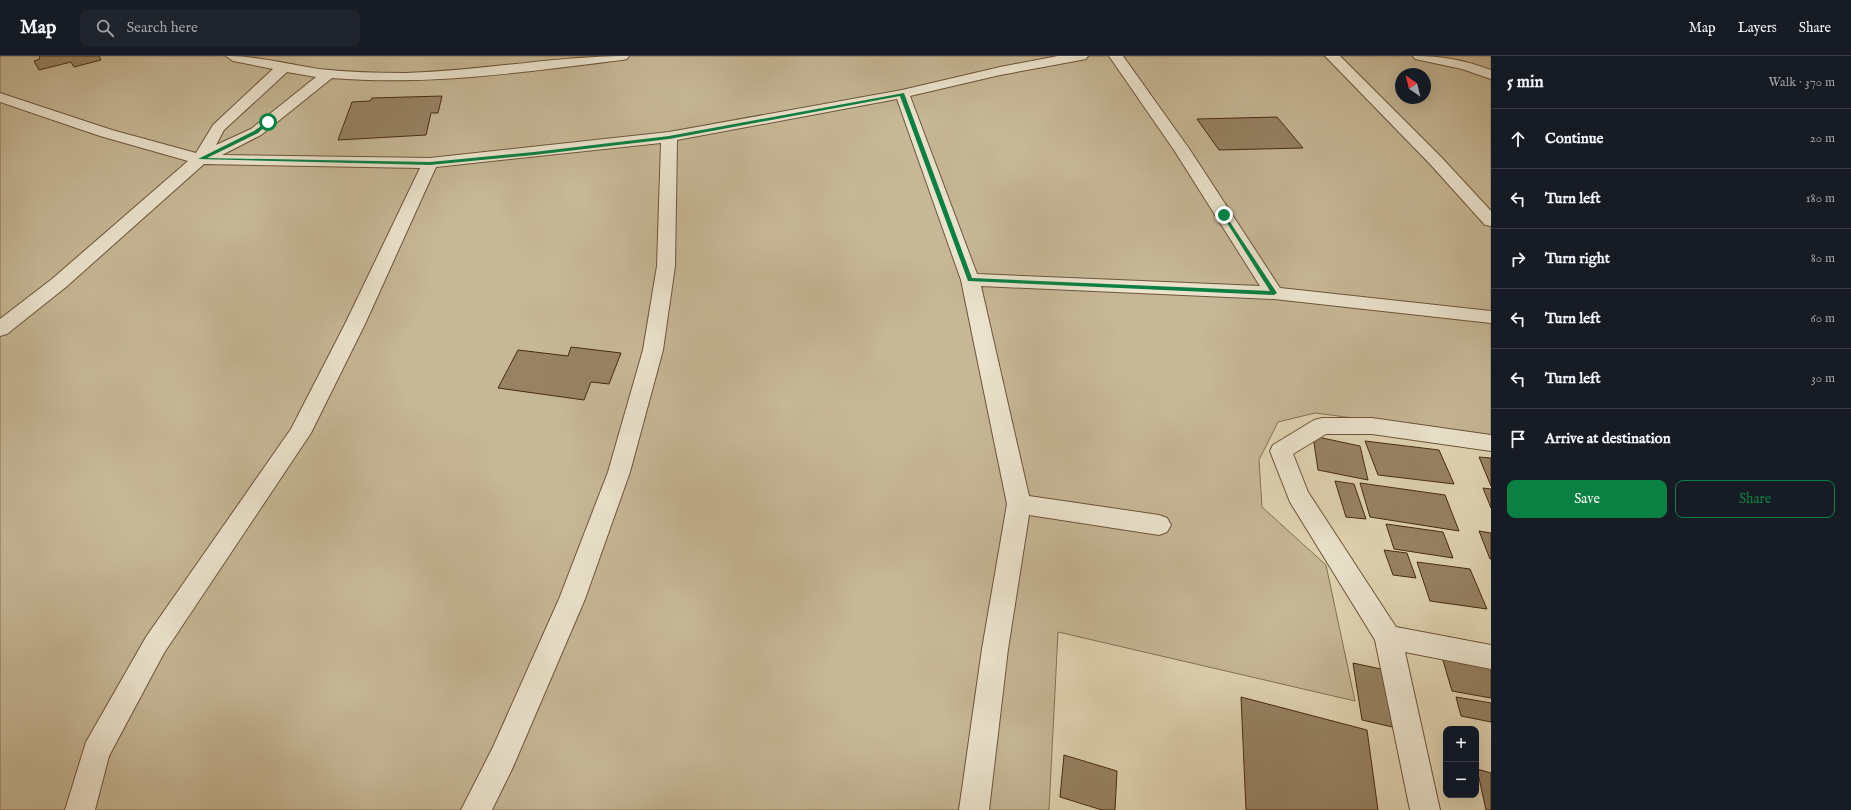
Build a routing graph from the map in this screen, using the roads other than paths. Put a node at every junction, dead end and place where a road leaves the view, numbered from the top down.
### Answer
1 (232, 56) edge
2 (622, 56) edge
3 (1081, 56) edge
4 (1116, 56) edge
5 (1332, 56) edge
6 (1420, 56) edge
7 (284, 68) junction
8 (327, 75) junction
9 (1491, 75) edge
10 (902, 94) junction
11 (0, 96) edge
12 (669, 137) junction
13 (200, 159) junction
14 (430, 163) junction
15 (1491, 221) edge
16 (970, 280) junction
17 (1274, 293) junction
18 (1491, 317) edge
19 (0, 329) edge
20 (1491, 443) edge
21 (1019, 504) junction
22 (1159, 525) dead end
23 (1388, 637) junction
24 (1491, 657) edge
25 (80, 810) edge
26 (476, 810) edge
27 (974, 810) edge
28 (1425, 810) edge

1 - 7 street
2 - 8 street
3 - 10 street
4 - 17 street
5 - 15 street
6 - 9 street
7 - 8 street
7 - 13 street
8 - 13 street
10 - 12 street
10 - 16 street
11 - 13 street
12 - 14 street
12 - 26 street
13 - 14 street
13 - 19 street
14 - 25 street
16 - 17 street
16 - 21 street
17 - 18 street
20 - 23 street
21 - 22 street
21 - 27 street
23 - 24 street
23 - 28 street

